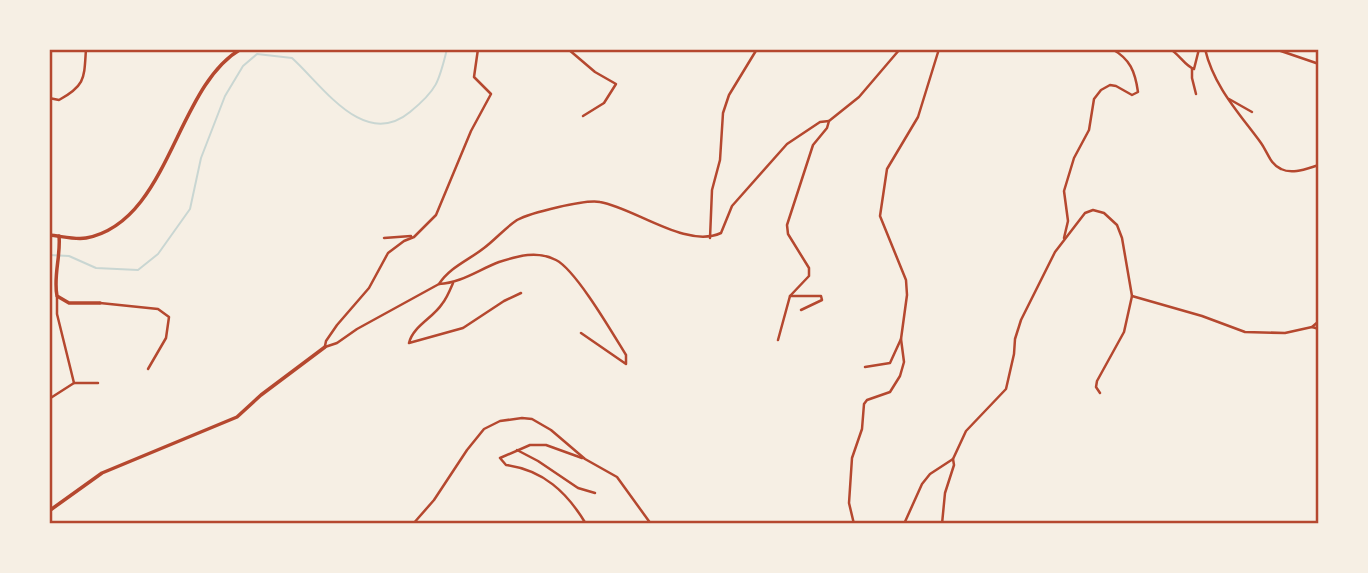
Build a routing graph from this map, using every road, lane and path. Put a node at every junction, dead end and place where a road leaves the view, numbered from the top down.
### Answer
1 (86, 49) edge
2 (241, 49) edge
3 (478, 49) edge
4 (568, 49) edge
5 (757, 49) edge
6 (900, 49) edge
7 (939, 49) edge
8 (1112, 49) edge
9 (1170, 49) edge
10 (1199, 49) edge
11 (1205, 49) edge
12 (1275, 49) edge
13 (1319, 64) edge
14 (1192, 69) junction
15 (1196, 94) dead end
16 (1226, 97) junction
17 (49, 98) edge
18 (1252, 112) dead end
19 (583, 116) dead end
20 (830, 121) junction
21 (1319, 165) edge
22 (49, 235) edge
23 (59, 236) junction
24 (414, 237) junction
25 (384, 238) dead end
26 (710, 238) junction
27 (1064, 241) junction
28 (453, 283) junction
29 (439, 284) junction
30 (521, 293) dead end
31 (57, 296) junction
32 (790, 296) junction
33 (1132, 296) junction
34 (100, 303) joint
35 (801, 310) dead end
36 (1319, 321) edge
37 (1312, 327) junction
38 (1319, 329) edge
39 (581, 333) dead end
40 (901, 339) junction
41 (778, 340) dead end
42 (325, 347) junction
43 (865, 367) dead end
44 (148, 369) dead end
45 (74, 383) junction
46 (98, 383) dead end
47 (1100, 393) dead end
48 (49, 399) edge
49 (517, 450) junction
50 (585, 459) junction
51 (953, 459) junction
52 (595, 494) dead end
53 (49, 510) edge
54 (414, 524) edge
55 (586, 524) edge
56 (651, 524) edge
57 (854, 524) edge
58 (904, 524) edge
59 (942, 524) edge
60 (1237, 524) edge
61 (1244, 524) edge

1 - 17 street
2 - 23 street
3 - 24 street
4 - 19 street
5 - 26 street
6 - 20 street
7 - 40 street
8 - 27 street
9 - 14 street
10 - 14 street
11 - 16 street
12 - 13 street
14 - 15 street
16 - 18 street
16 - 21 street
20 - 26 street
20 - 32 street
22 - 23 street
23 - 31 street
24 - 25 street
24 - 42 street
26 - 29 street
27 - 33 street
27 - 51 street
28 - 29 street
28 - 30 street
28 - 39 street
29 - 42 street
31 - 34 street
31 - 45 street
32 - 35 street
32 - 41 street
33 - 37 street
33 - 47 street
34 - 44 street
36 - 37 street
37 - 38 street
40 - 43 street
40 - 57 street
42 - 53 street
45 - 46 street
45 - 48 street
49 - 50 street
49 - 52 street
49 - 55 street
50 - 54 street
50 - 56 street
51 - 58 street
51 - 59 street
60 - 61 street

